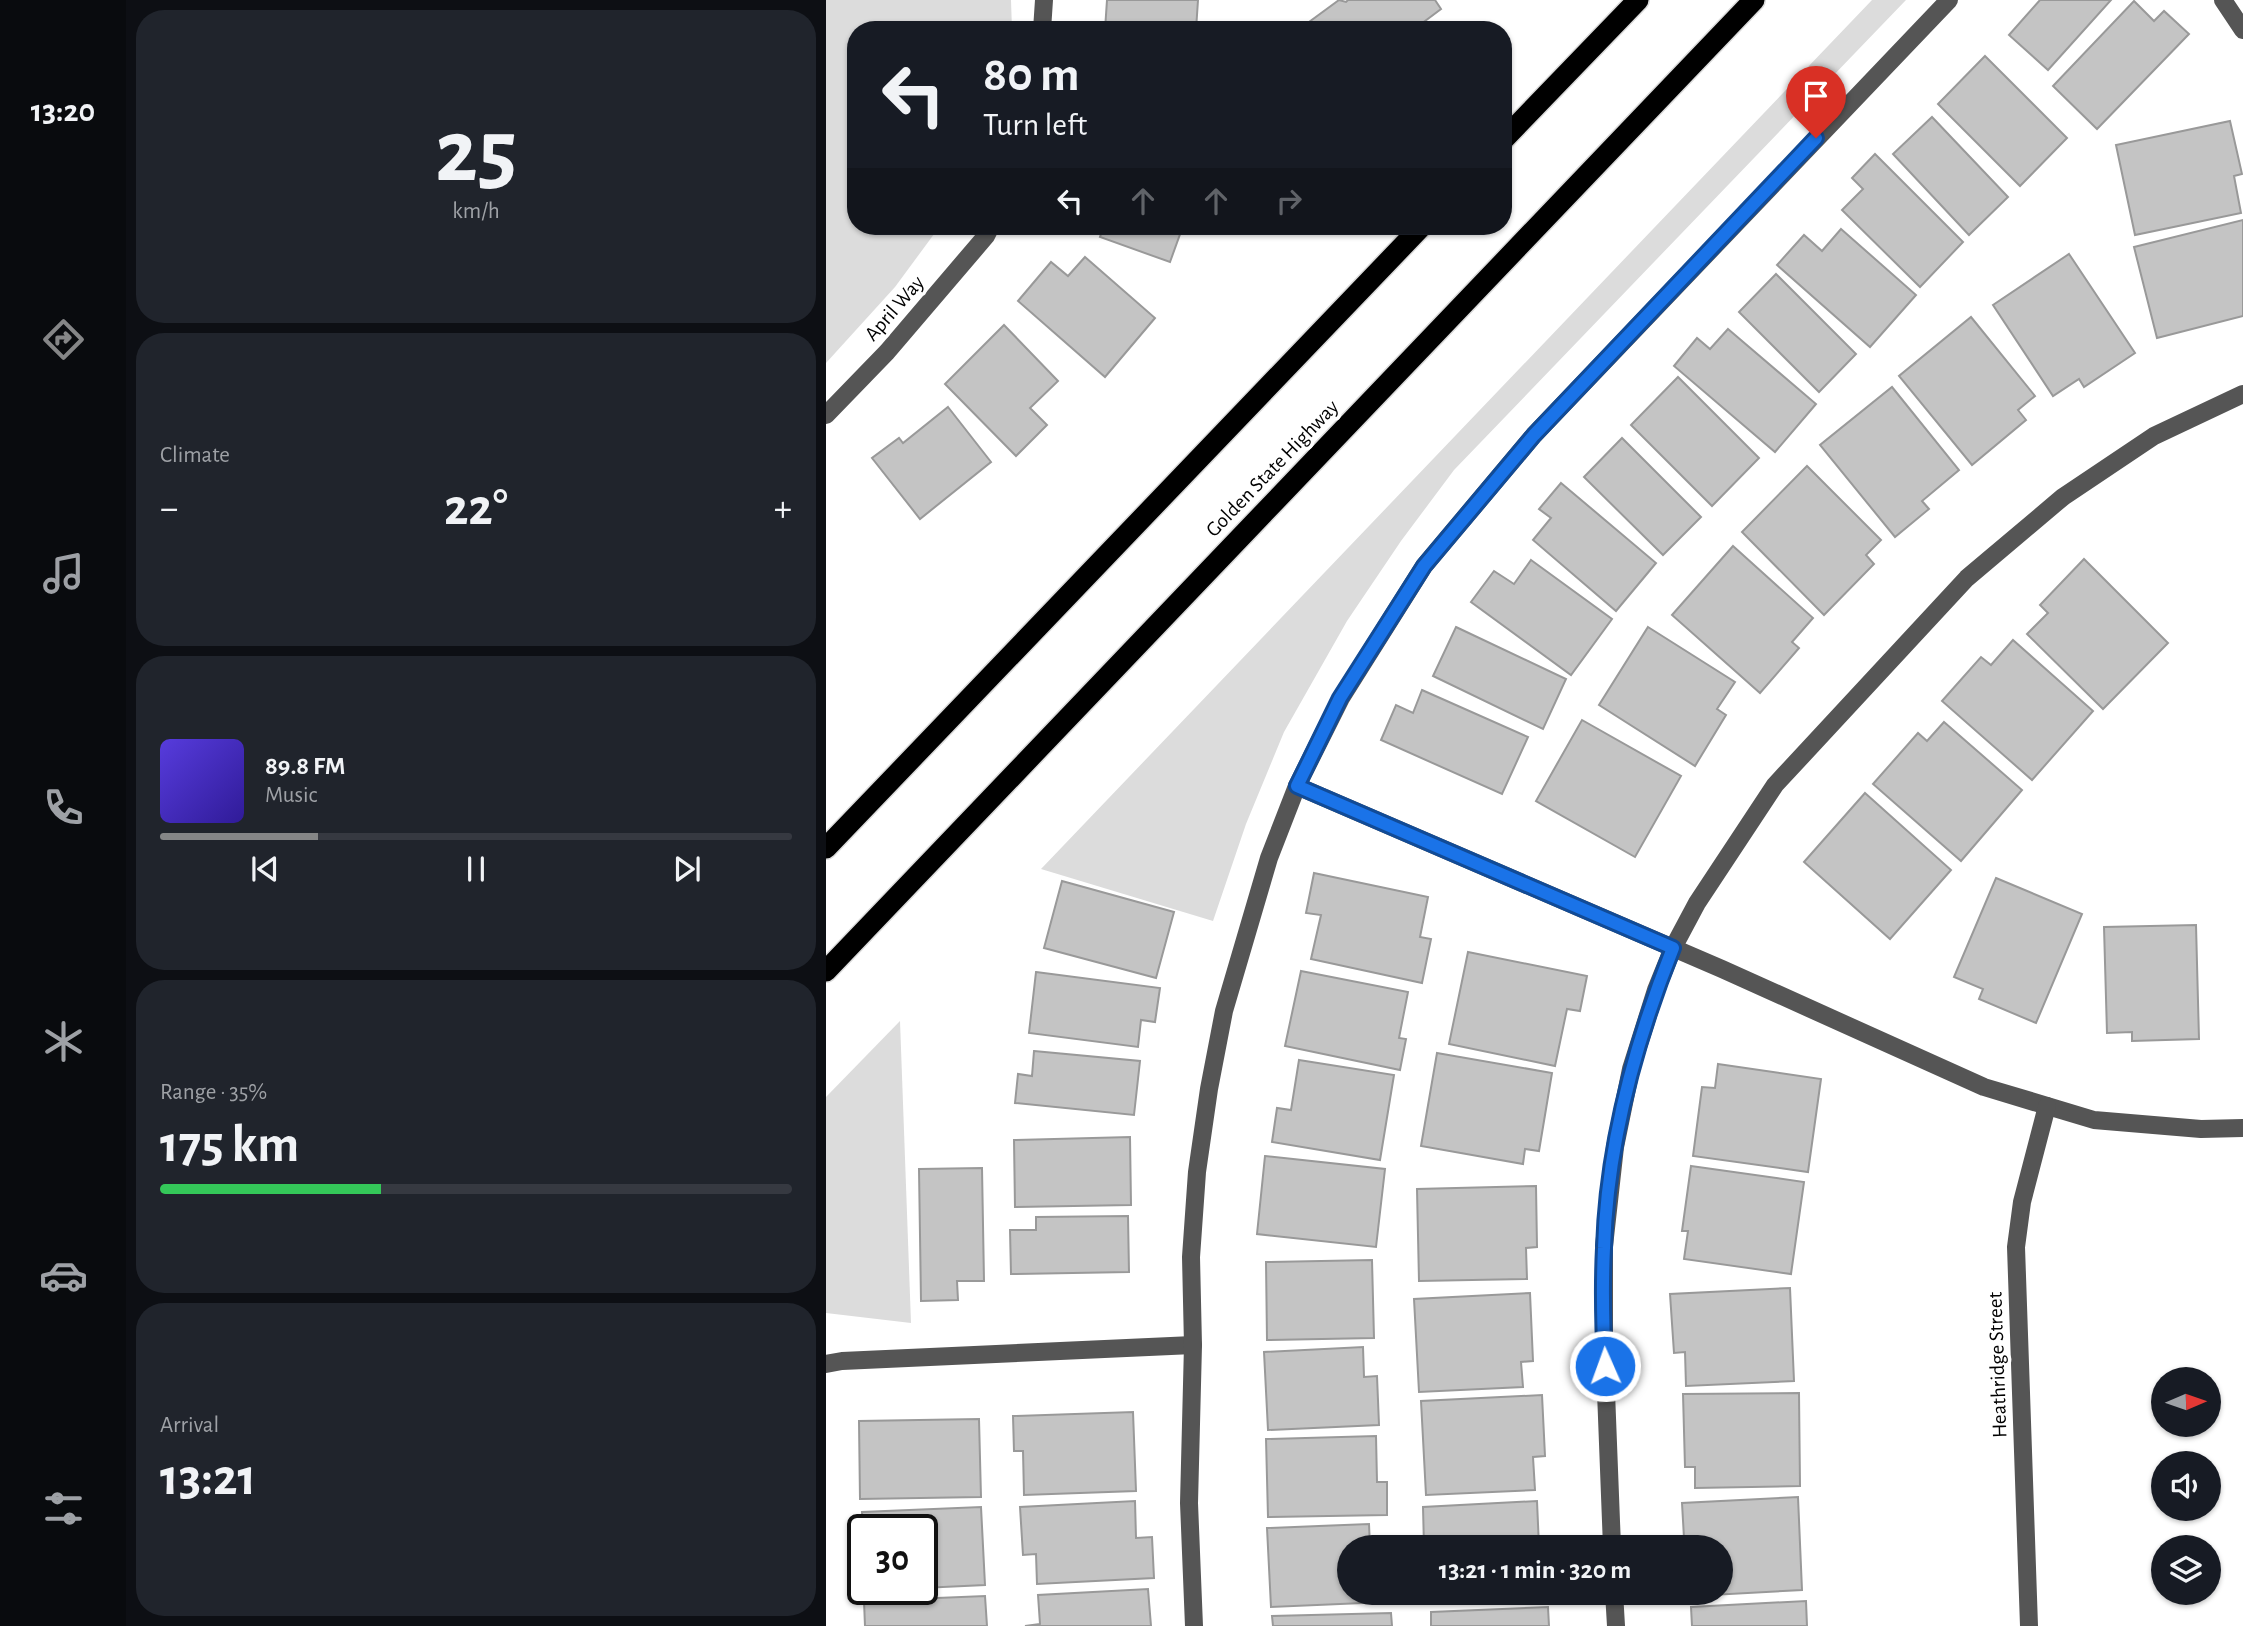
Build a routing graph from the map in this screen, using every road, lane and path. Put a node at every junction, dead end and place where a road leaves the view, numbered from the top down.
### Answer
1 (1044, 0) edge
2 (1638, 0) edge
3 (1754, 0) edge
4 (1949, 0) edge
5 (2223, 0) edge
6 (1043, 21) edge
7 (2243, 30) edge
8 (1512, 132) edge
9 (986, 235) edge
10 (1413, 235) edge
11 (2243, 394) edge
12 (826, 415) edge
13 (1297, 786) junction
14 (826, 848) edge
15 (1673, 948) junction
16 (826, 971) edge
17 (2047, 1106) junction
18 (2243, 1129) edge
19 (1192, 1346) junction
20 (826, 1364) edge
21 (1612, 1535) edge
22 (1615, 1605) edge
23 (1195, 1626) edge
24 (1616, 1626) edge
25 (2029, 1626) edge

1 - 6 street
2 - 8 highway
3 - 16 highway, Golden State Highway
4 - 13 street
5 - 7 street
9 - 12 street, April Way
10 - 14 highway
11 - 15 street
13 - 15 street
13 - 19 street
15 - 17 street
15 - 21 street
17 - 18 street
17 - 25 street, Heathridge Street
19 - 20 street
19 - 23 street
22 - 24 street

